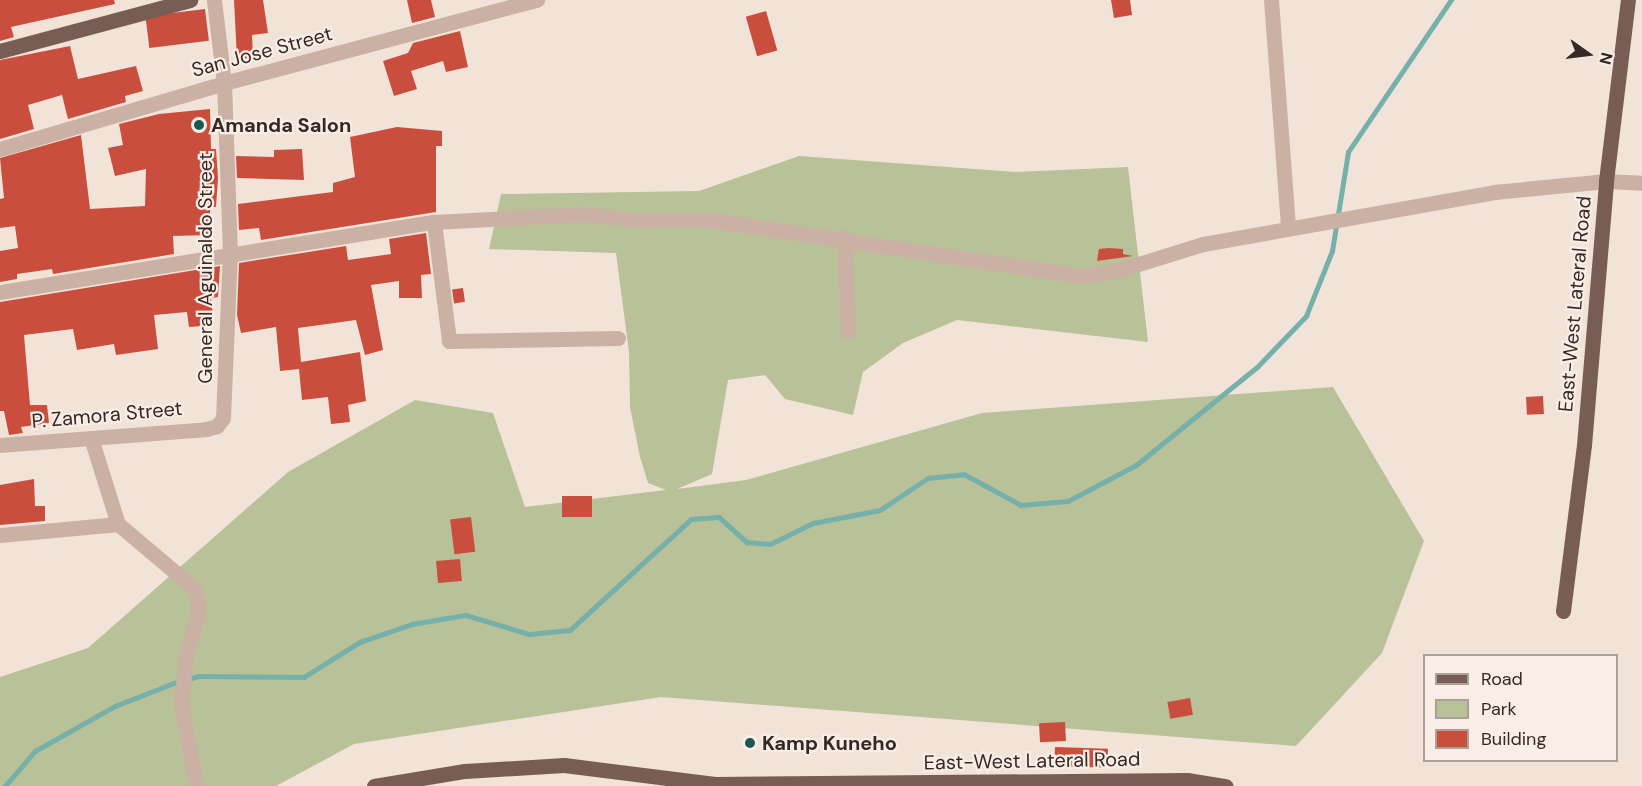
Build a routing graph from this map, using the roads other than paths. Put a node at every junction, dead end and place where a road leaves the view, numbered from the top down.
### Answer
1 (190, 0) edge
2 (214, 0) edge
3 (1271, 0) edge
4 (537, 1) edge
5 (1627, 4) edge
6 (0, 51) edge
7 (224, 83) junction
8 (0, 149) edge
9 (1606, 181) junction
10 (1642, 183) edge
11 (434, 222) junction
12 (1288, 228) junction
13 (844, 237) junction
14 (230, 254) junction
15 (0, 292) edge
16 (848, 331) dead end
17 (618, 338) dead end
18 (217, 426) joint
19 (91, 438) junction
20 (0, 445) edge
21 (118, 524) junction
22 (0, 535) edge
23 (1563, 611) dead end
24 (196, 786) edge
25 (374, 786) edge
26 (1226, 786) edge

1 - 6 main road
2 - 7 street, General Aguinaldo Street
3 - 12 street
4 - 7 street, San Jose Street
5 - 9 main road, East-West Lateral Road
7 - 8 street, San Jose Street
7 - 14 street, General Aguinaldo Street
9 - 10 street
9 - 12 street
9 - 23 main road, East-West Lateral Road
11 - 13 street
11 - 14 street
11 - 17 street
12 - 13 street
13 - 16 street
14 - 15 street
14 - 18 street, General Aguinaldo Street
18 - 19 street, P. Zamora Street
19 - 20 street, P. Zamora Street
19 - 21 street
21 - 22 street
21 - 24 street
25 - 26 main road, East-West Lateral Road

